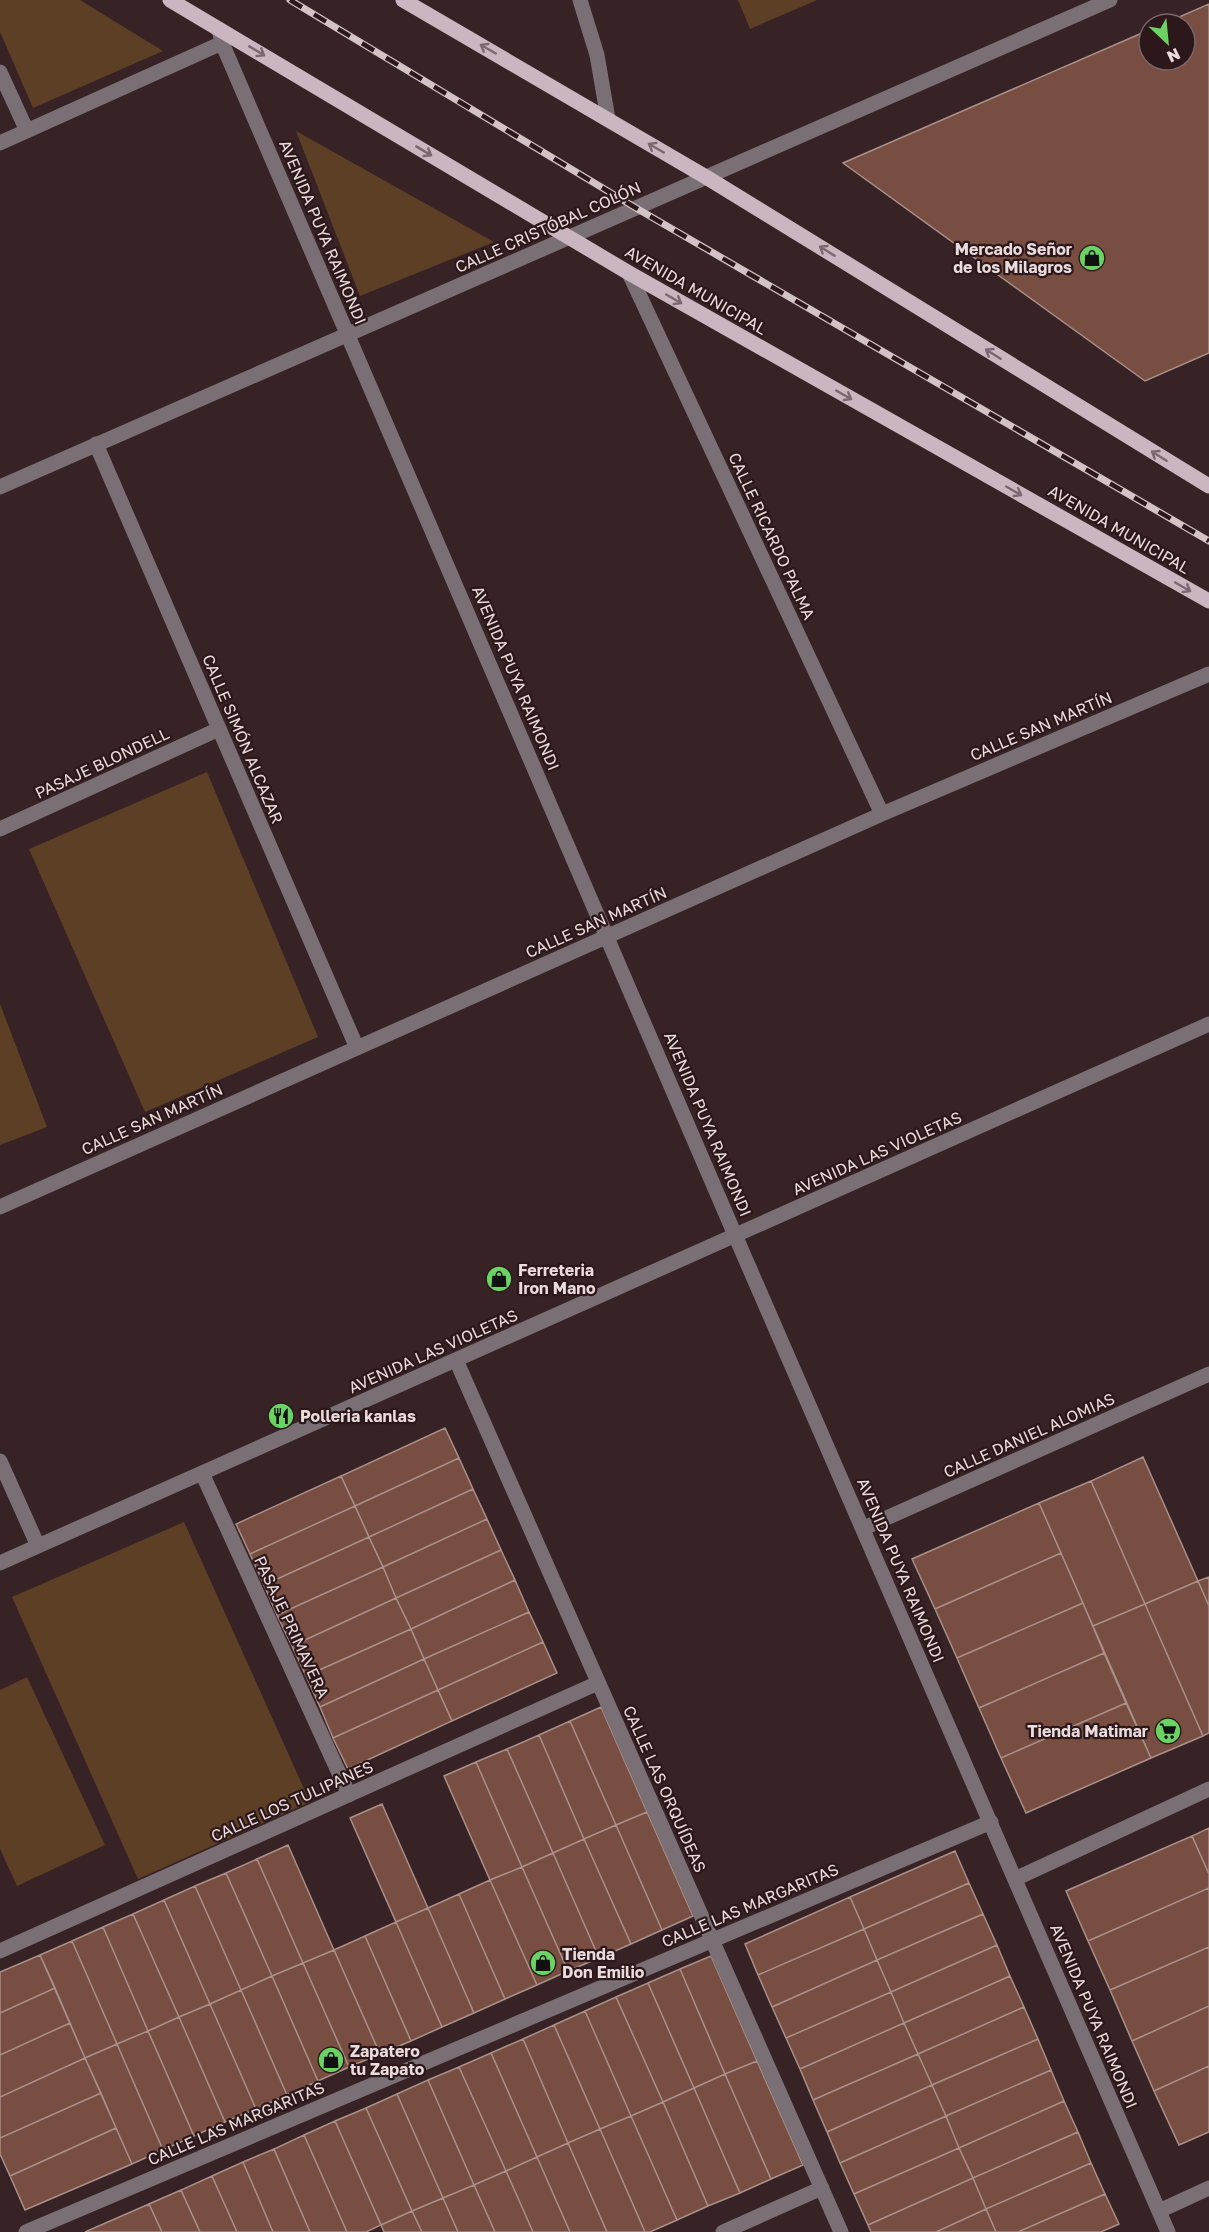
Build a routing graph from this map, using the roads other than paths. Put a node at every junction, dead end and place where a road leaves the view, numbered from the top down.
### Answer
1 (170, 0) edge
2 (403, 0) edge
3 (580, 0) edge
4 (1110, 0) edge
5 (221, 36) junction
6 (0, 72) edge
7 (608, 119) junction
8 (27, 131) junction
9 (0, 143) edge
10 (706, 177) junction
11 (569, 237) junction
12 (629, 273) junction
13 (348, 334) junction
14 (96, 444) junction
15 (1209, 486) edge
16 (0, 487) edge
17 (1209, 601) edge
18 (1209, 674) edge
19 (219, 729) junction
20 (882, 814) junction
21 (0, 830) edge
22 (608, 936) junction
23 (1209, 1024) edge
24 (357, 1048) junction
25 (0, 1206) edge
26 (735, 1235) junction
27 (456, 1360) junction
28 (1209, 1374) edge
29 (0, 1461) edge
30 (202, 1473) junction
31 (864, 1528) junction
32 (38, 1546) junction
33 (0, 1563) edge
34 (598, 1683) junction
35 (1209, 1789) edge
36 (349, 1795) junction
37 (991, 1822) junction
38 (1015, 1879) junction
39 (712, 1941) junction
40 (0, 1951) edge
41 (822, 2188) junction
42 (1209, 2188) edge
43 (1159, 2211) junction
44 (26, 2232) edge
45 (723, 2232) edge
46 (841, 2232) edge
47 (1168, 2232) edge

1 - 5 main road, AVENIDA MUNICIPAL
7 -> 2 main road
3 - 7 street
4 - 10 street, CALLE CRISTÓBAL COLÓN
5 - 8 street
5 -> 11 main road, AVENIDA MUNICIPAL
5 - 13 street, AVENIDA PUYA RAIMONDI
6 - 8 street
10 -> 7 main road
8 - 9 street
10 - 11 street, CALLE CRISTÓBAL COLÓN
15 -> 10 main road
11 - 12 main road, AVENIDA MUNICIPAL
11 - 13 street, CALLE CRISTÓBAL COLÓN
12 -> 17 main road, AVENIDA MUNICIPAL
12 - 20 street, CALLE RICARDO PALMA
13 - 14 street, CALLE CRISTÓBAL COLÓN
13 - 22 street, AVENIDA PUYA RAIMONDI
14 - 16 street, CALLE CRISTÓBAL COLÓN
14 - 19 street, CALLE SIMÓN ALCAZAR
18 - 20 street, CALLE SAN MARTÍN
19 - 21 street, PASAJE BLONDELL
19 - 24 street, CALLE SIMÓN ALCAZAR
20 - 22 street, CALLE SAN MARTÍN
22 - 24 street, CALLE SAN MARTÍN
22 - 26 street, AVENIDA PUYA RAIMONDI
23 - 26 street, AVENIDA LAS VIOLETAS
24 - 25 street, CALLE SAN MARTÍN
26 - 27 street, AVENIDA LAS VIOLETAS
26 - 31 street, AVENIDA PUYA RAIMONDI
27 - 30 street, AVENIDA LAS VIOLETAS
27 - 34 street, CALLE LAS ORQUÍDEAS
28 - 31 street, CALLE DANIEL ALOMIAS
29 - 32 street
30 - 32 street, AVENIDA LAS VIOLETAS
30 - 36 street, PASAJE PRIMAVERA
31 - 37 street, AVENIDA PUYA RAIMONDI
32 - 33 street, AVENIDA LAS VIOLETAS
34 - 36 street, CALLE LOS TULIPANES
34 - 39 street, CALLE LAS ORQUÍDEAS
35 - 38 street
36 - 40 street, CALLE LOS TULIPANES
37 - 38 street, AVENIDA PUYA RAIMONDI
37 - 39 street, CALLE LAS MARGARITAS
38 - 43 street, AVENIDA PUYA RAIMONDI
39 - 41 street, CALLE LAS ORQUÍDEAS
39 - 44 street, CALLE LAS MARGARITAS
41 - 45 street
41 - 46 street, CALLE LAS ORQUÍDEAS
42 - 43 street
43 - 47 street, AVENIDA PUYA RAIMONDI

